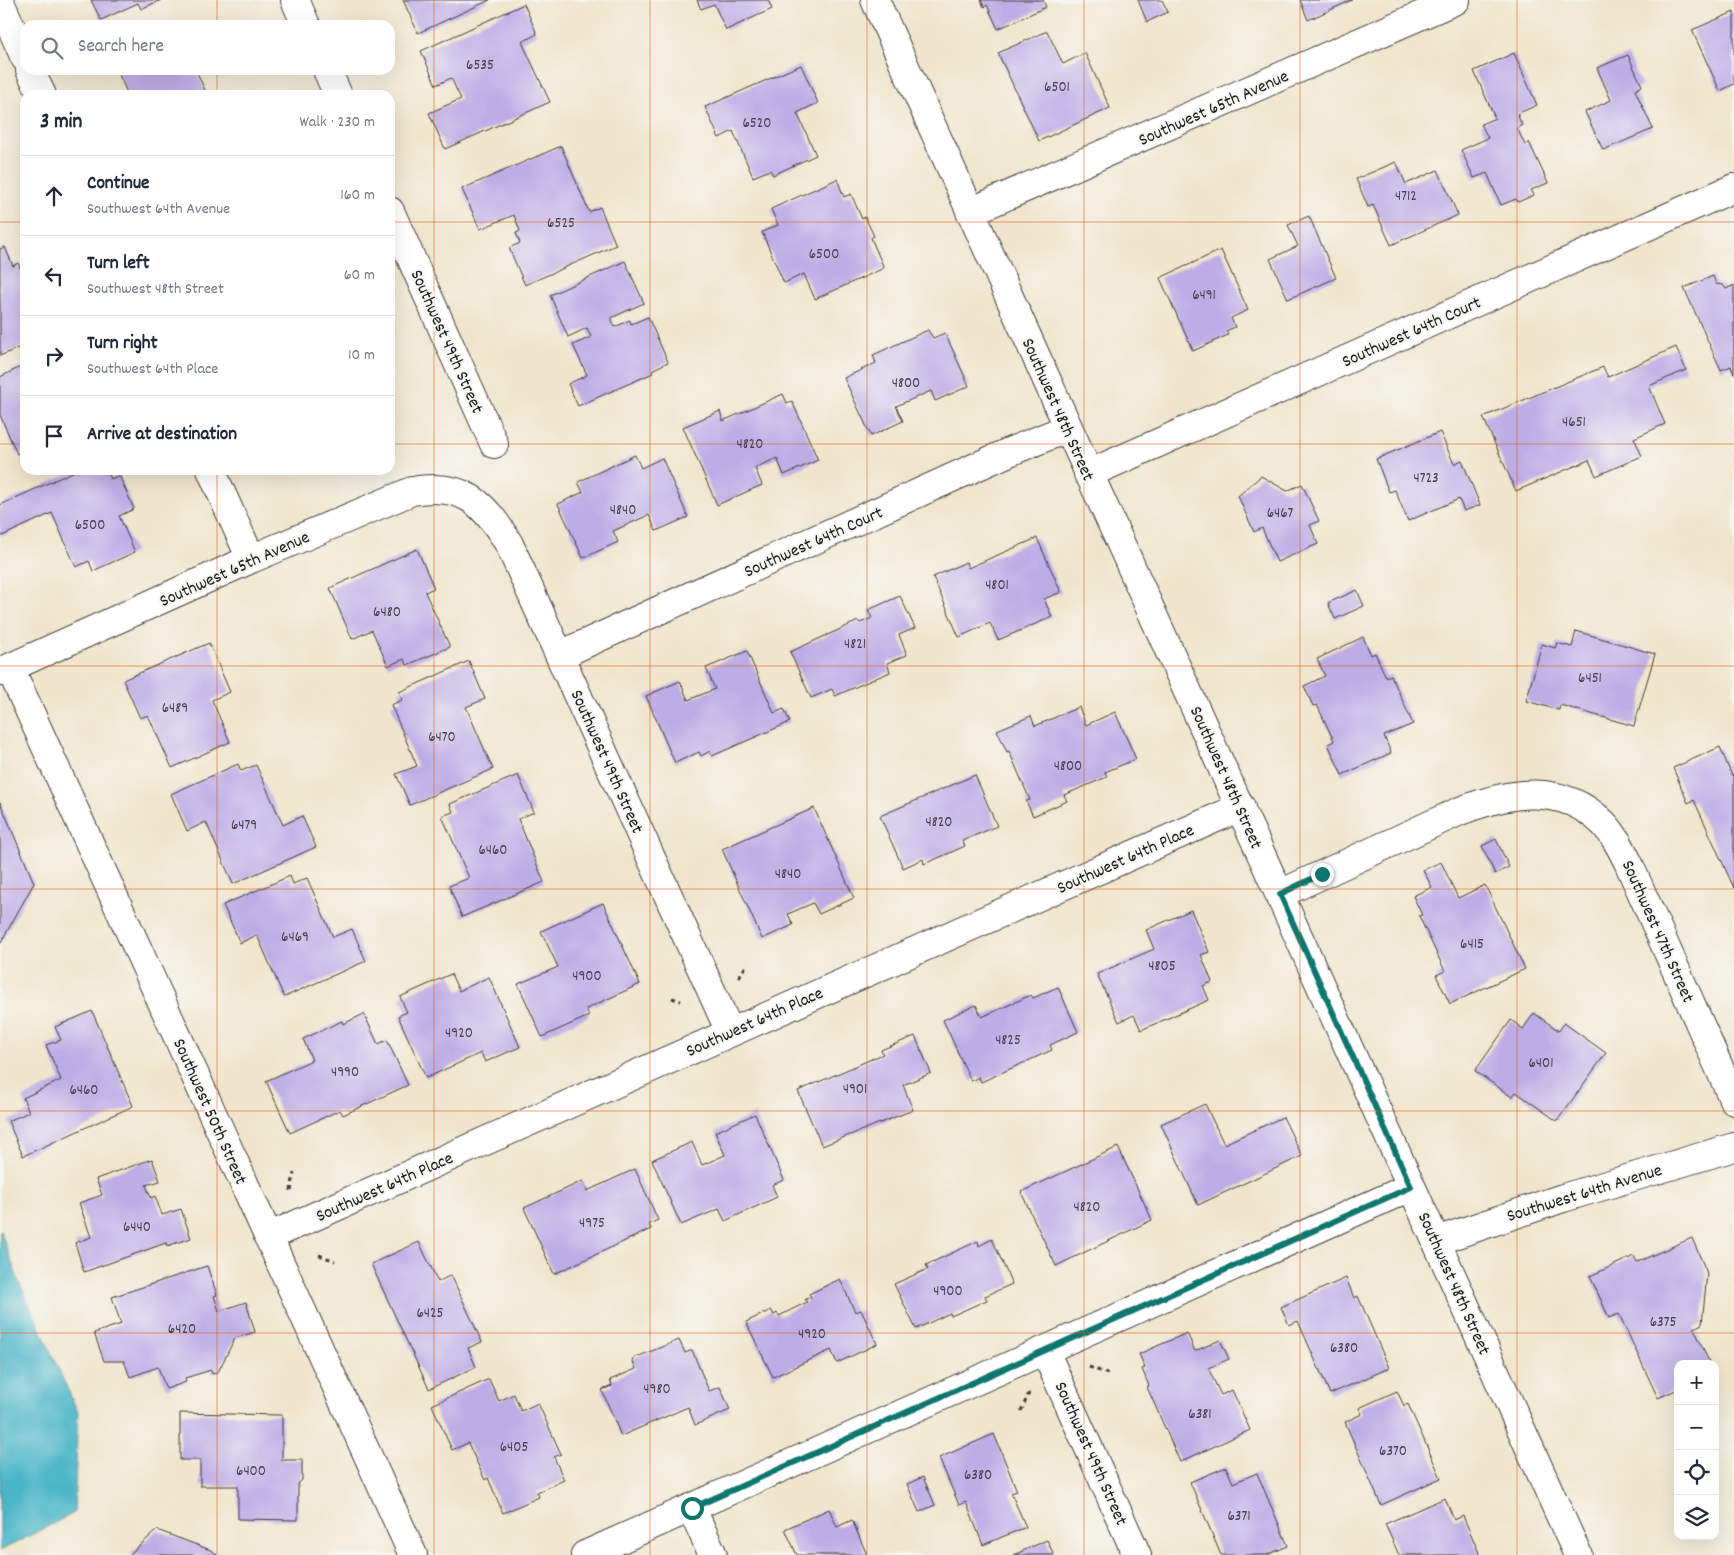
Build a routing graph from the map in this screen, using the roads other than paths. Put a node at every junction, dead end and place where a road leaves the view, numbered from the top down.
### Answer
1 (295, 0) edge
2 (875, 0) edge
3 (1455, 0) edge
4 (0, 2) edge
5 (304, 20) edge
6 (20, 47) edge
7 (32, 75) edge
8 (329, 75) edge
9 (40, 90) edge
10 (336, 90) edge
11 (1734, 188) edge
12 (970, 212) junction
13 (395, 222) edge
14 (1068, 428) junction
15 (494, 444) dead end
16 (1088, 474) junction
17 (212, 475) edge
18 (471, 498) joint
19 (251, 560) junction
20 (560, 655) junction
21 (5, 670) edge
22 (1241, 807) junction
23 (1280, 894) junction
24 (730, 1032) junction
25 (1734, 1102) edge
26 (1734, 1147) edge
27 (1411, 1187) junction
28 (268, 1237) junction
29 (1436, 1241) junction
30 (1045, 1351) junction
31 (692, 1508) junction
32 (413, 1555) edge
33 (585, 1555) edge
34 (713, 1555) edge
35 (1137, 1555) edge
36 (1578, 1555) edge

1 - 5 street
2 - 12 street, Southwest 48th Street
3 - 12 street, Southwest 65th Avenue
4 - 6 street
7 - 9 street
8 - 10 street
11 - 16 street, Southwest 64th Court
12 - 14 street, Southwest 48th Street
13 - 15 street, Southwest 49th Street
14 - 16 street, Southwest 48th Street
14 - 20 street, Southwest 64th Court
16 - 22 street, Southwest 48th Street
17 - 19 street
18 - 19 street, Southwest 65th Avenue
18 - 20 street, Southwest 49th Street
19 - 21 street, Southwest 65th Avenue
20 - 24 street, Southwest 49th Street
21 - 28 street, Southwest 50th Street
22 - 23 street, Southwest 48th Street
22 - 24 street, Southwest 64th Place
23 - 25 street, Southwest 47th Street
23 - 27 street, Southwest 48th Street
24 - 28 street, Southwest 64th Place
26 - 29 street, Southwest 64th Avenue
27 - 29 street, Southwest 48th Street
27 - 30 street
28 - 32 street, Southwest 50th Street
29 - 36 street, Southwest 48th Street
30 - 31 street
30 - 35 street, Southwest 49th Street
31 - 33 street
31 - 34 street

